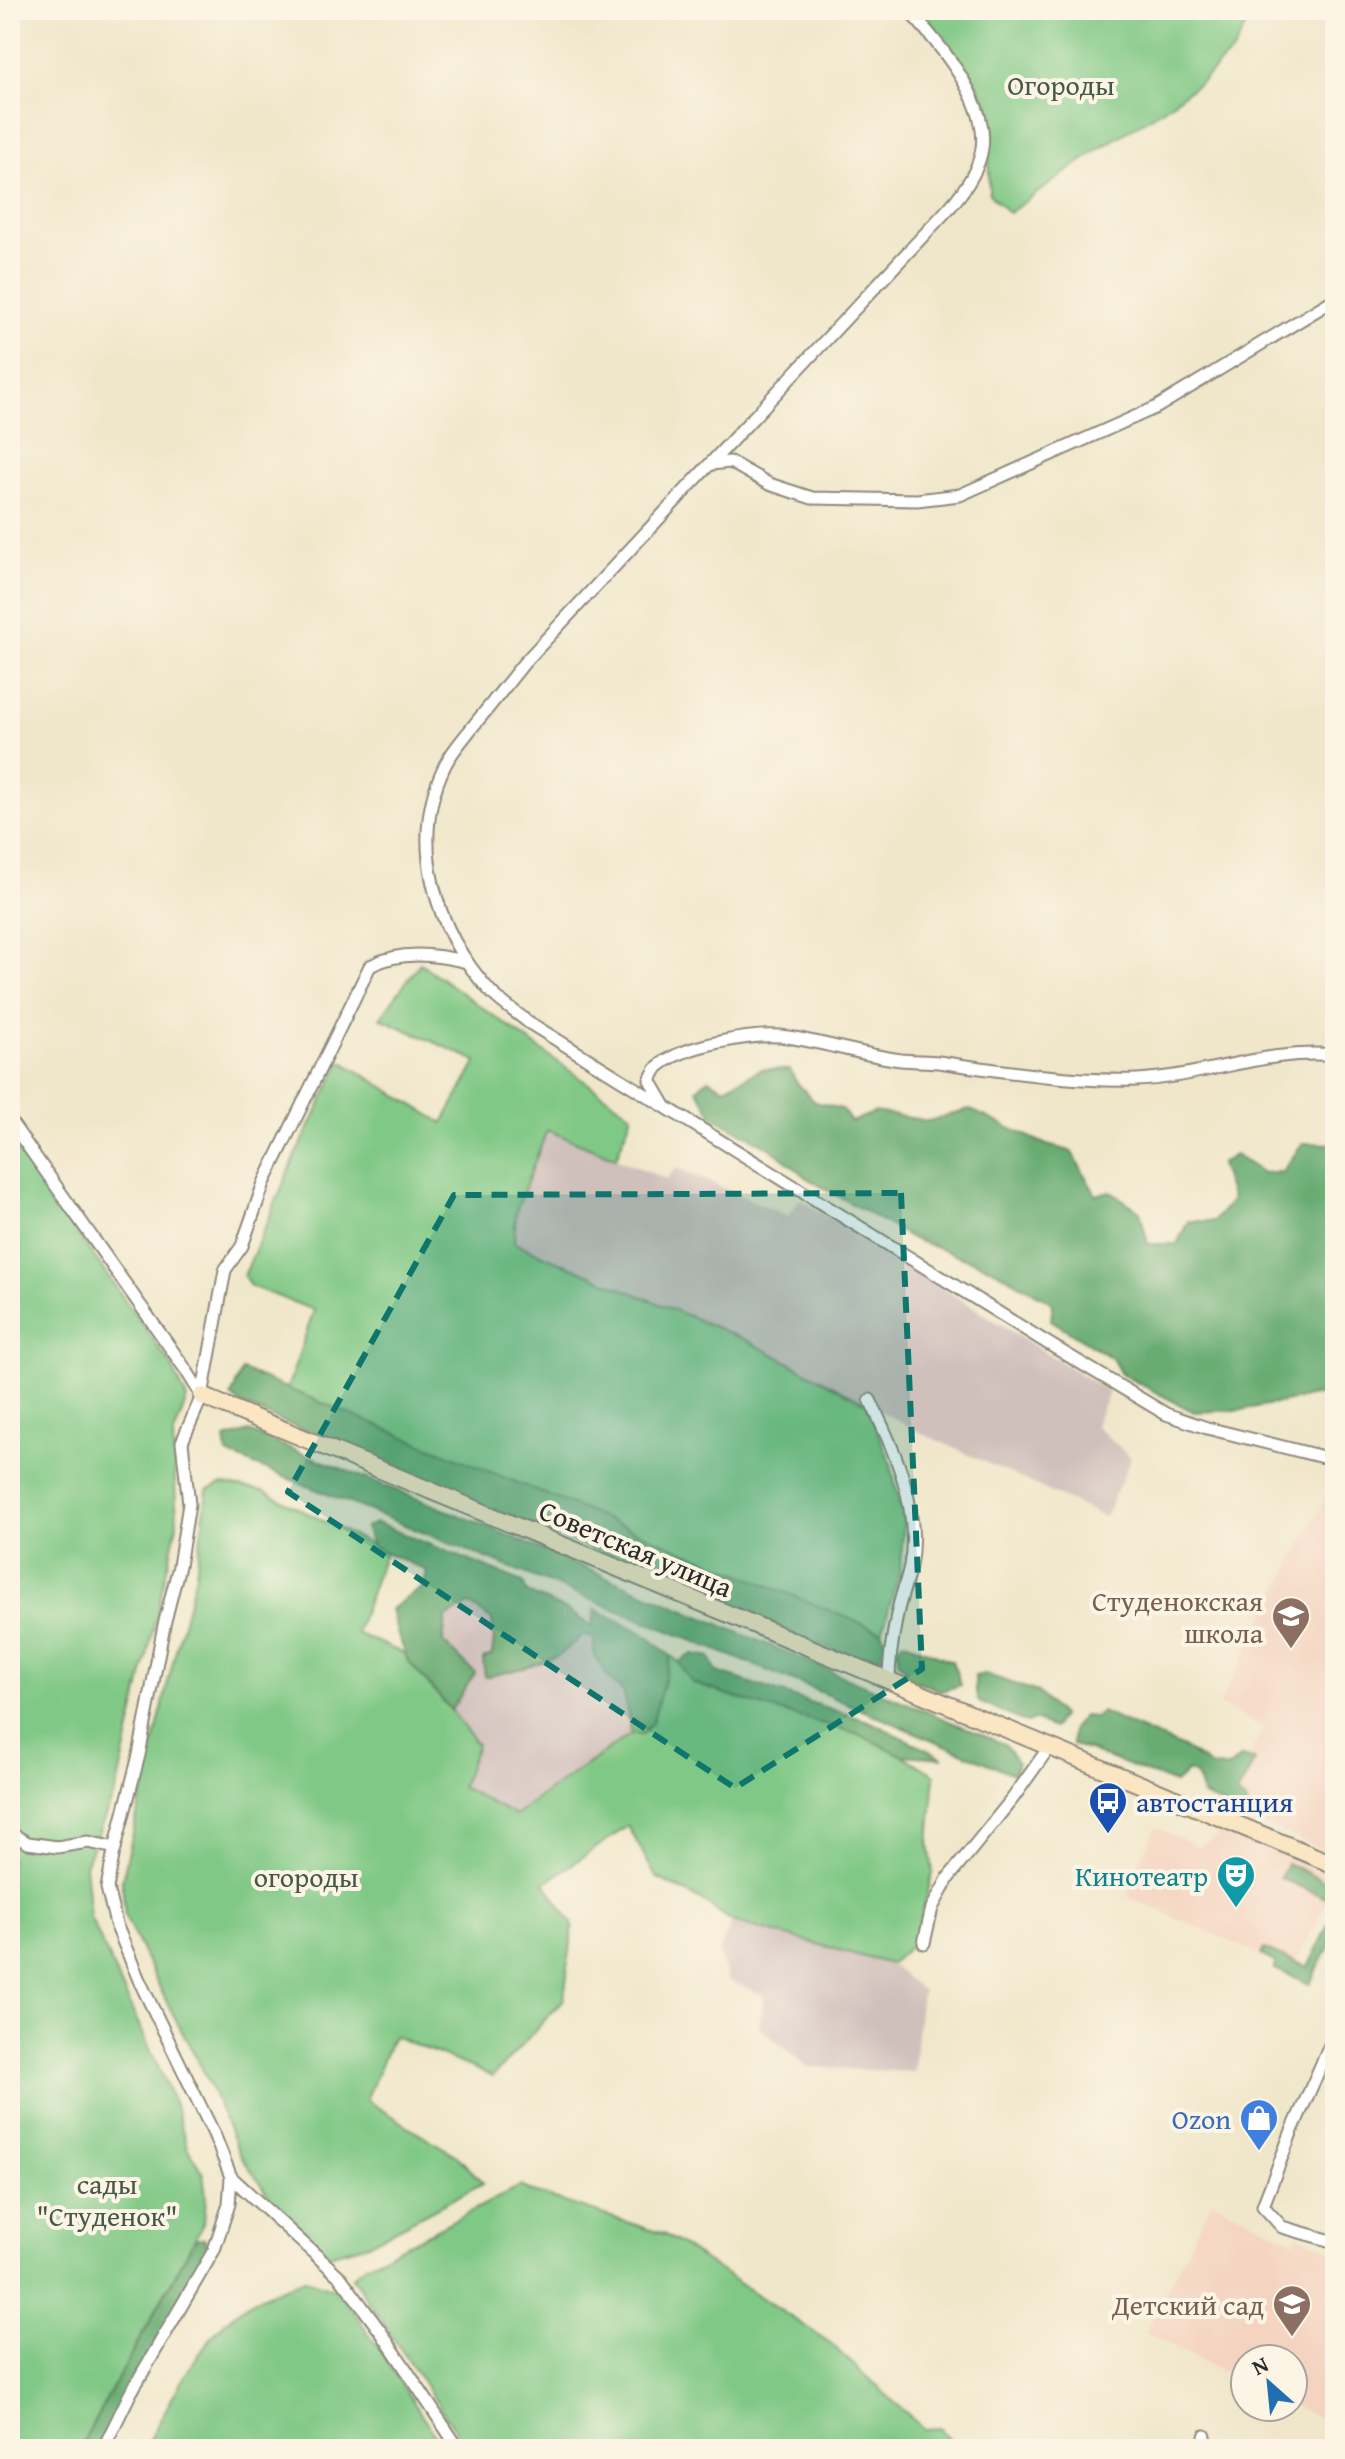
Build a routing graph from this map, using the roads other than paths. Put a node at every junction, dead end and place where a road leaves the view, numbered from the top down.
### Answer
1 (908, 10) edge
2 (1335, 299) edge
3 (711, 464) junction
4 (467, 962) junction
5 (1335, 1055) edge
6 (666, 1108) junction
7 (10, 1121) edge
8 (202, 1396) junction
9 (870, 1400) dead end
10 (1335, 1460) edge
11 (889, 1681) junction
12 (1050, 1746) junction
13 (10, 1833) edge
14 (115, 1848) junction
15 (1335, 1865) edge
16 (924, 1943) dead end
17 (1335, 2034) edge
18 (231, 2177) junction
19 (1335, 2242) edge
20 (1205, 2436) dead end
21 (103, 2449) edge
22 (459, 2449) edge
23 (1207, 2449) edge

1 - 3 street
2 - 3 street
3 - 4 street
4 - 6 street
4 - 8 street
5 - 6 street
6 - 10 street
7 - 8 street
8 - 11 street, Советская улица
8 - 14 street
9 - 11 street
11 - 12 street, Советская улица
12 - 15 street, Советская улица
12 - 16 street
13 - 14 street
14 - 18 street
17 - 19 street
18 - 21 street
18 - 22 street
20 - 23 street

